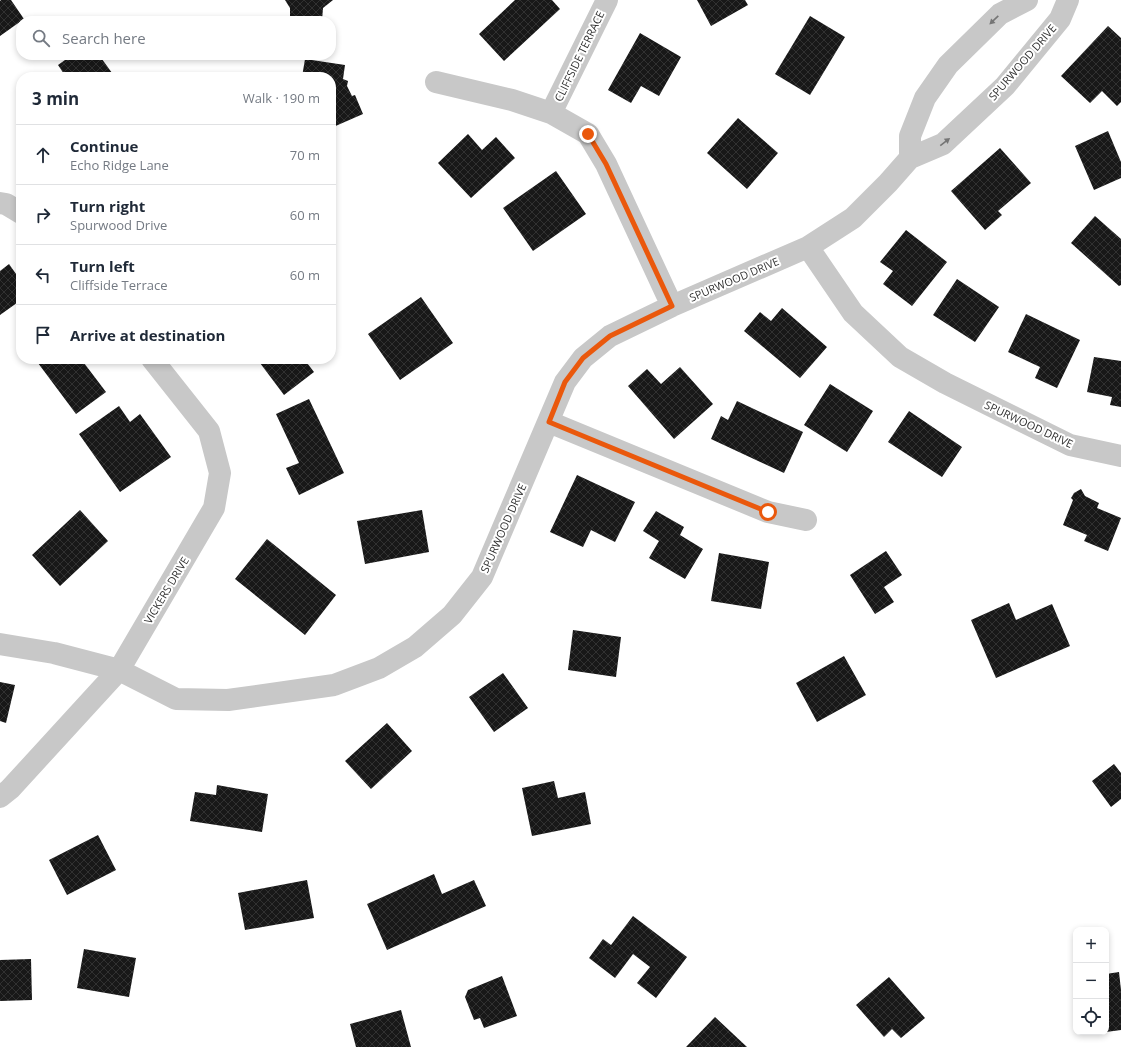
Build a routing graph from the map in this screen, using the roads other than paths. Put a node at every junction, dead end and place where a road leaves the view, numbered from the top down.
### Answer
1 (607, 0) edge
2 (1027, 0) edge
3 (1068, 0) edge
4 (436, 82) dead end
5 (552, 113) junction
6 (910, 158) junction
7 (0, 203) edge
8 (16, 210) edge
9 (808, 247) junction
10 (672, 306) junction
11 (156, 364) edge
12 (549, 422) junction
13 (1121, 456) edge
14 (806, 520) dead end
15 (0, 644) edge
16 (119, 670) junction
17 (0, 797) edge

1 - 5 street, CLIFFSIDE TERRACE
2 -> 6 street
6 -> 3 street, SPURWOOD DRIVE
4 - 5 street, CLIFFSIDE TERRACE
5 - 10 street, CLIFFSIDE TERRACE
6 - 9 street, SPURWOOD DRIVE
7 - 8 street
9 - 10 street, SPURWOOD DRIVE
9 - 13 street, SPURWOOD DRIVE
10 - 12 street, SPURWOOD DRIVE
11 - 16 street, VICKERS DRIVE
12 - 14 street
12 - 16 street, SPURWOOD DRIVE
15 - 16 street, SPURWOOD DRIVE
16 - 17 street, VICKERS DRIVE

